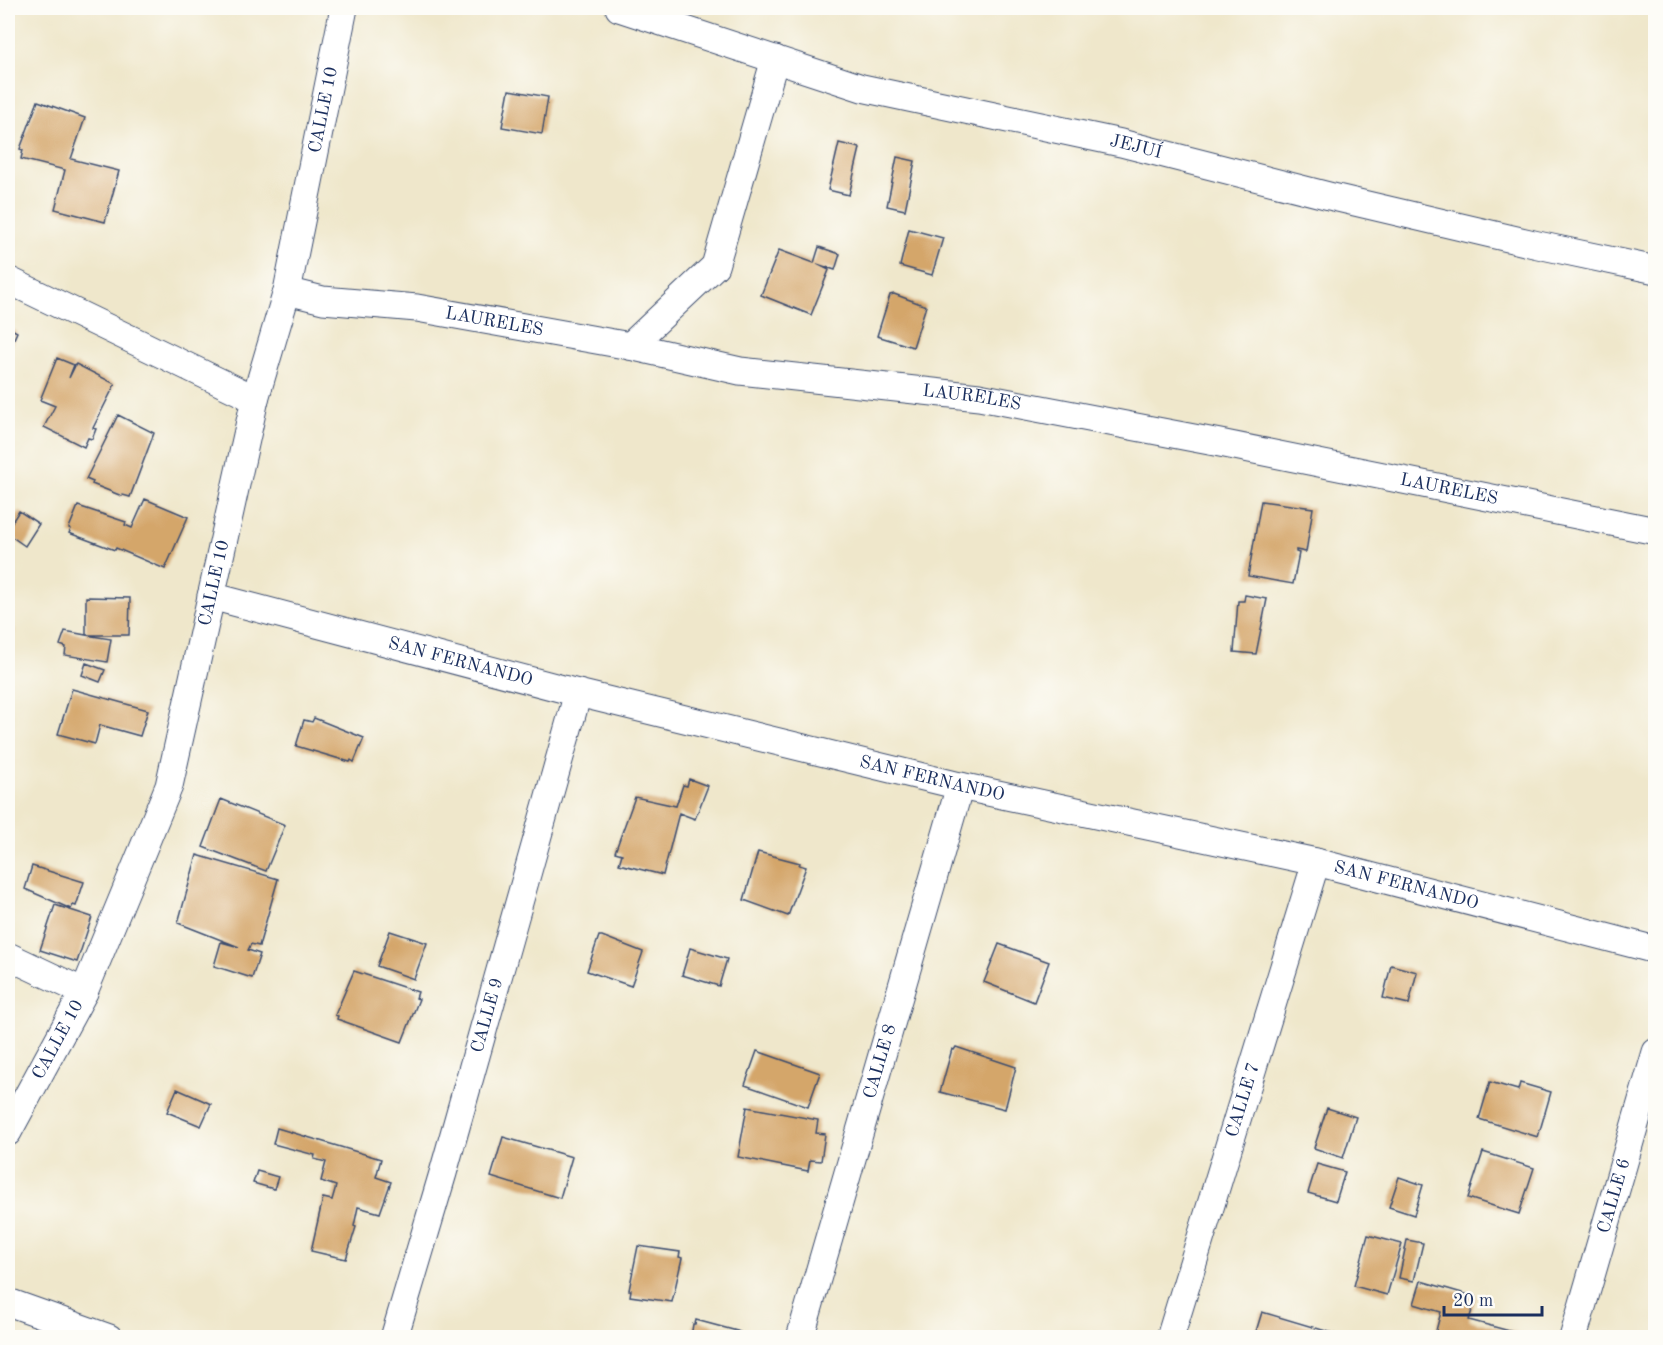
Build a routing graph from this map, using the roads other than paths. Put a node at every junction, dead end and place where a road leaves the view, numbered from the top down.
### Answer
1 (344, 8) edge
2 (619, 8) edge
3 (775, 59) junction
4 (1656, 270) edge
5 (8, 280) edge
6 (287, 291) junction
7 (630, 346) junction
8 (255, 399) junction
9 (1656, 531) edge
10 (212, 596) junction
11 (578, 693) junction
12 (960, 786) junction
13 (1316, 862) junction
14 (1656, 950) edge
15 (8, 956) edge
16 (84, 992) junction
17 (1656, 1052) edge
18 (8, 1132) edge
19 (8, 1302) edge
20 (109, 1338) edge
21 (394, 1338) edge
22 (800, 1338) edge
23 (1170, 1338) edge
24 (1573, 1338) edge

1 - 6 street, CALLE 10
2 - 3 street, JEJUÍ
3 - 4 street, JEJUÍ
3 - 7 street
5 - 8 street
6 - 7 street, LAURELES
6 - 8 street, CALLE 10
7 - 9 street, LAURELES
8 - 10 street, CALLE 10
10 - 11 street, SAN FERNANDO
10 - 16 street, CALLE 10
11 - 12 street, SAN FERNANDO
11 - 21 street, CALLE 9
12 - 13 street, SAN FERNANDO
12 - 22 street, CALLE 8
13 - 14 street, SAN FERNANDO
13 - 23 street, CALLE 7
15 - 16 street
16 - 18 street, CALLE 10
17 - 24 street, CALLE 6
19 - 20 street

